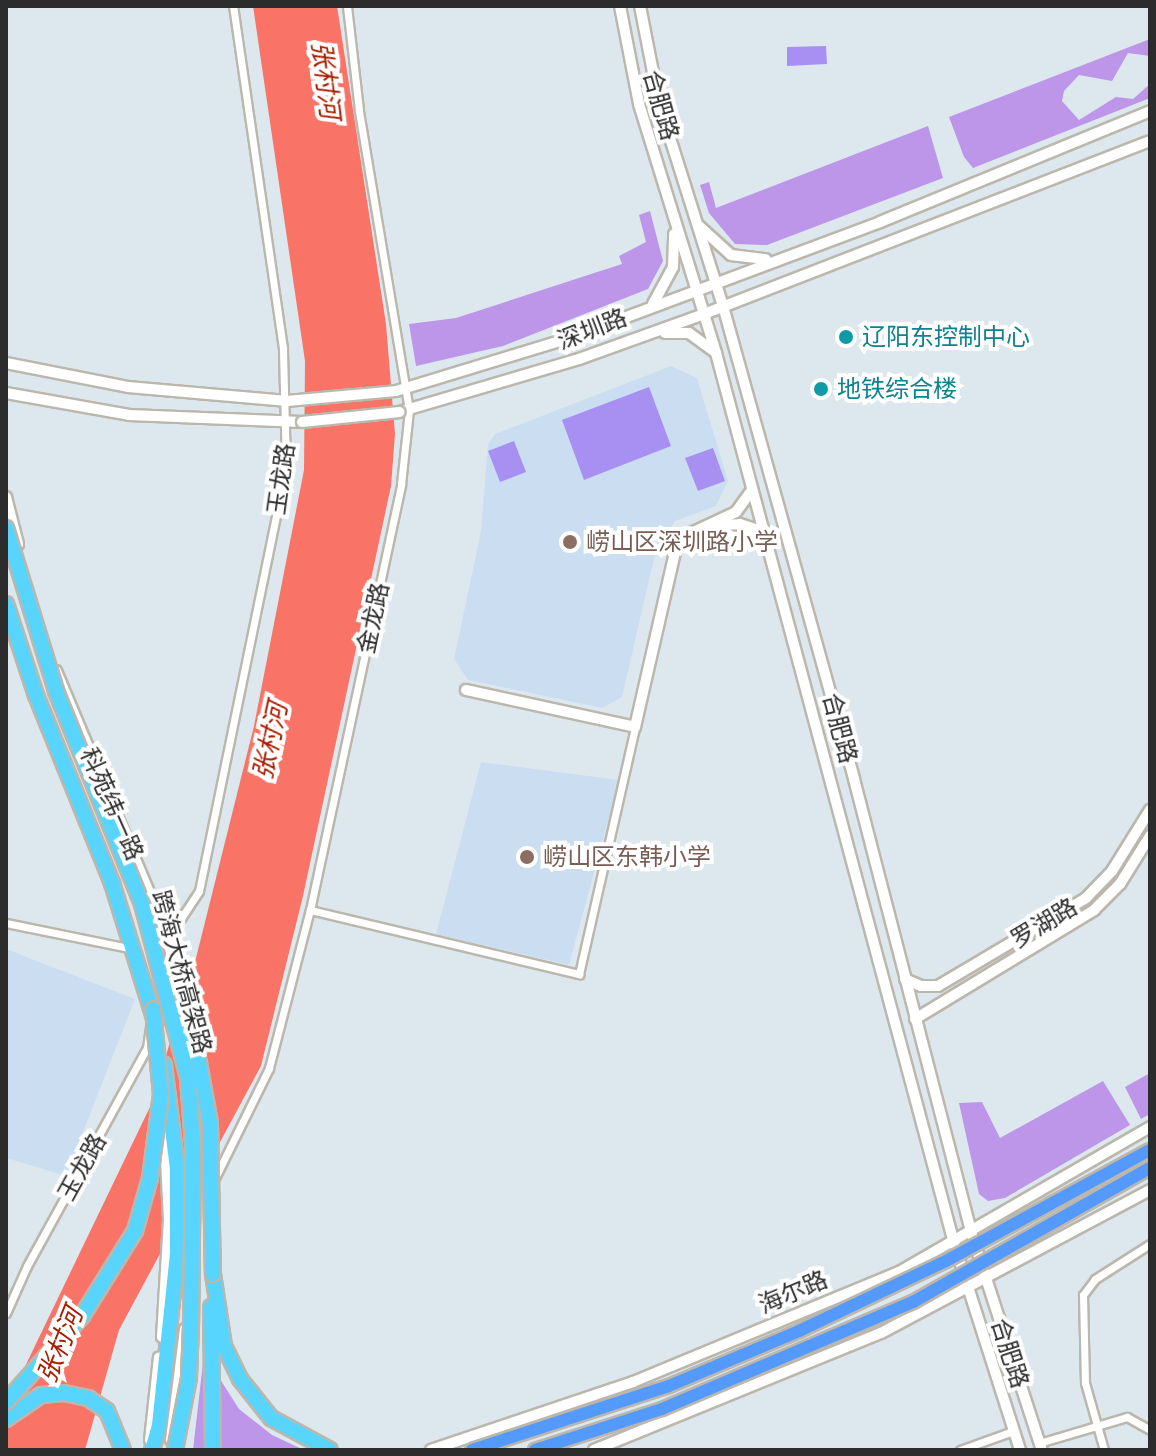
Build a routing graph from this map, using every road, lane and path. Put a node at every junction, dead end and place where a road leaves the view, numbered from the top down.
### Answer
1 (233, 6) edge
2 (347, 6) edge
3 (620, 6) edge
4 (640, 6) edge
5 (1150, 111) edge
6 (1150, 141) edge
7 (675, 224) junction
8 (697, 224) junction
9 (772, 259) junction
10 (713, 280) junction
11 (695, 288) junction
12 (652, 306) junction
13 (723, 306) junction
14 (704, 314) junction
15 (643, 335) junction
16 (716, 353) junction
17 (6, 363) edge
18 (401, 390) junction
19 (6, 393) edge
20 (287, 401) junction
21 (404, 411) junction
22 (288, 423) junction
23 (752, 490) junction
24 (6, 497) edge
25 (714, 525) junction
26 (6, 528) edge
27 (764, 532) junction
28 (6, 604) edge
29 (6, 622) edge
30 (466, 690) dead end
31 (635, 727) junction
32 (1150, 810) edge
33 (1150, 836) edge
34 (310, 910) junction
35 (6, 923) edge
36 (168, 938) junction
37 (129, 948) junction
38 (905, 979) junction
39 (168, 990) junction
40 (152, 1014) junction
41 (915, 1019) junction
42 (1150, 1127) edge
43 (1150, 1150) edge
44 (1150, 1168) edge
45 (1150, 1190) edge
46 (196, 1210) junction
47 (971, 1232) junction
48 (954, 1243) junction
49 (1150, 1244) edge
50 (213, 1274) junction
51 (986, 1279) junction
52 (968, 1290) junction
53 (6, 1313) edge
54 (22, 1388) junction
55 (6, 1402) edge
56 (6, 1410) edge
57 (6, 1419) edge
58 (1096, 1427) junction
59 (1150, 1430) edge
60 (1013, 1431) junction
61 (1041, 1446) edge
62 (123, 1450) edge
63 (151, 1450) edge
64 (173, 1450) edge
65 (213, 1450) edge
66 (330, 1450) edge
67 (431, 1450) edge
68 (472, 1450) edge
69 (535, 1450) edge
70 (594, 1450) edge
71 (960, 1450) edge
72 (1020, 1450) edge
73 (1104, 1450) edge

1 - 20 street, 玉龙路
2 - 18 street, 金龙路
3 - 7 main road, 合肥路
4 - 8 main road, 合肥路
5 - 9 main road, 深圳路
6 - 13 main road, 深圳路
7 - 11 main road, 合肥路
7 - 12 main road
8 - 9 main road
8 - 10 main road, 合肥路
9 - 10 main road, 深圳路
10 - 11 main road, 深圳路
10 - 13 main road, 合肥路
11 - 12 main road, 深圳路
11 - 14 main road, 合肥路
12 - 18 main road, 深圳路
13 - 14 main road, 深圳路
13 - 38 main road, 合肥路
14 - 15 main road, 深圳路
14 - 16 main road, 合肥路
15 - 16 main road
15 - 21 main road, 深圳路
16 - 23 main road, 合肥路
17 - 20 main road, 深圳路
18 - 20 main road, 深圳路
18 - 21 street, 金龙路
19 - 22 main road, 深圳路
20 - 22 street, 玉龙路
21 - 22 main road, 深圳路, bridge
21 - 34 street, 金龙路
22 - 36 street, 玉龙路
23 - 25 main road
23 - 27 main road, 合肥路
24 - 36 main road, 科苑纬一路
25 - 27 main road
25 - 31 main road
26 - 39 highway, 跨海大桥高架路, bridge
27 - 48 main road, 合肥路
28 - 40 highway, 跨海大桥高架路
29 - 37 main road, 科苑纬一路
30 - 31 main road
31 - 34 street
32 - 38 main road, 罗湖路
33 - 41 main road
34 - 46 street, 金龙路
35 - 37 street
36 - 46 main road, 科苑纬一路, bridge
37 - 40 main road, 科苑纬一路
38 - 41 main road, 合肥路
39 - 50 highway, bridge
39 - 64 highway, 跨海大桥高架路, bridge
40 - 53 street, 玉龙路
40 - 54 highway, bridge
40 - 63 main road, 科苑纬一路, bridge
40 - 63 highway, bridge
41 - 47 main road, 合肥路
42 - 47 main road, 海尔路
43 - 68 main road, 海尔路, bridge
44 - 69 main road, bridge
45 - 51 main road
46 - 64 main road, 科苑纬一路
47 - 48 main road, 海尔路
47 - 51 main road, 合肥路
48 - 52 main road, 合肥路
48 - 67 main road, 海尔路
49 - 58 street
50 - 65 highway
50 - 66 highway
51 - 52 main road
51 - 61 main road, 合肥路
52 - 60 main road, 合肥路
52 - 70 main road
54 - 55 highway, bridge
54 - 56 highway, bridge
57 - 62 highway
58 - 59 street
58 - 61 street
58 - 73 street
60 - 71 street
60 - 72 main road, 合肥路

